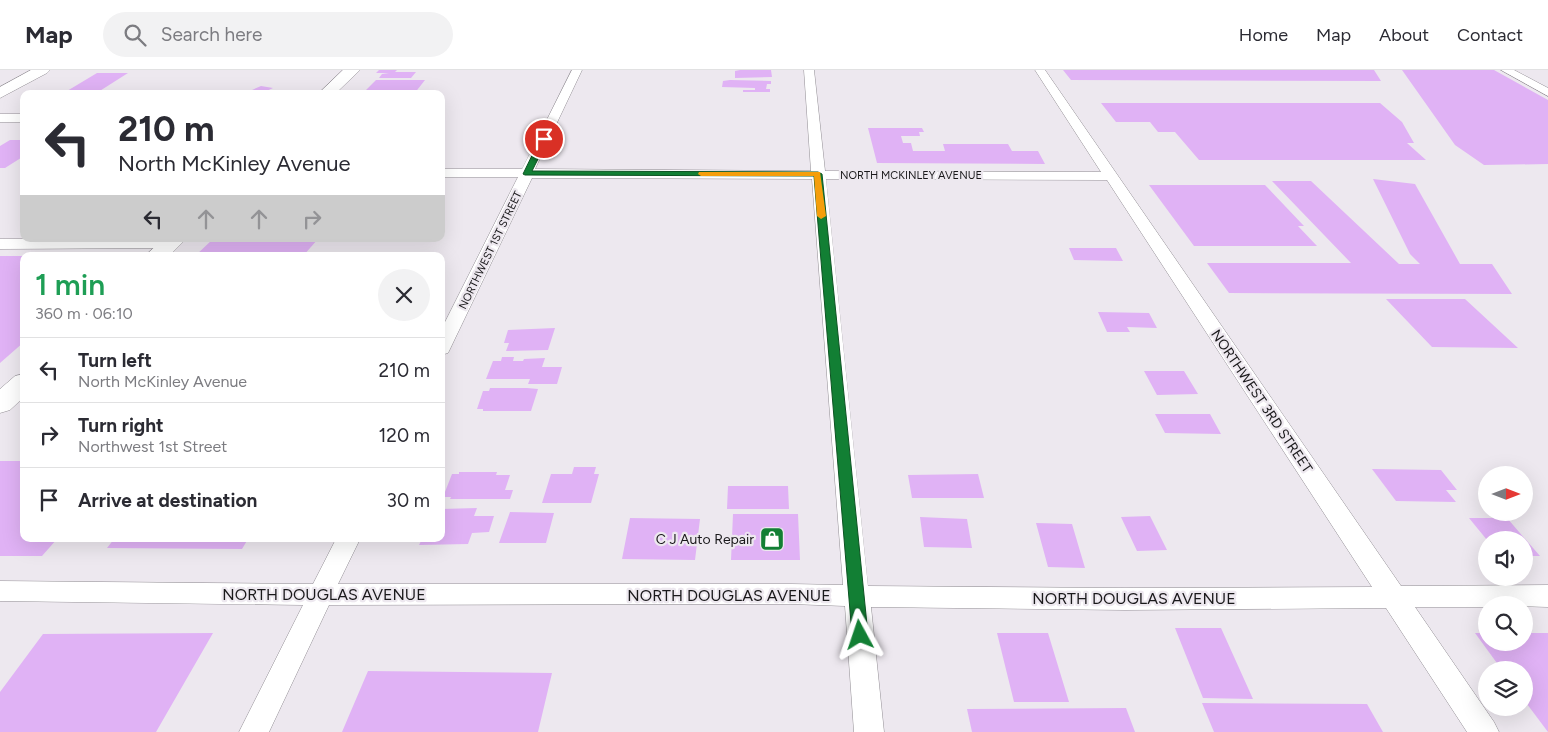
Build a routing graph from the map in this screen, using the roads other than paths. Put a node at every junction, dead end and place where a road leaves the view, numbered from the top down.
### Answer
1 (42, 70) edge
2 (352, 70) edge
3 (577, 70) edge
4 (809, 70) edge
5 (1040, 70) edge
6 (1506, 70) edge
7 (330, 90) edge
8 (0, 93) edge
9 (1548, 93) edge
10 (0, 118) edge
11 (20, 118) edge
12 (445, 173) edge
13 (527, 174) junction
14 (818, 174) junction
15 (1112, 176) junction
16 (0, 244) edge
17 (167, 246) edge
18 (445, 341) edge
19 (20, 386) edge
20 (0, 404) edge
21 (347, 542) edge
22 (0, 592) edge
23 (321, 595) junction
24 (856, 596) junction
25 (1393, 596) junction
26 (1548, 596) edge
27 (254, 732) edge
28 (869, 732) edge
29 (1484, 732) edge

1 - 8 main road
2 - 7 main road
3 - 13 street, NORTHWEST 1ST STREET
4 - 14 street
5 - 15 street, NORTHWEST 3RD STREET
6 - 9 street
10 - 11 street
12 - 13 street, NORTH MCKINLEY AVENUE
13 - 14 street, NORTH MCKINLEY AVENUE
13 - 18 street, NORTHWEST 1ST STREET
14 - 15 street, NORTH MCKINLEY AVENUE
14 - 24 street
15 - 25 street, NORTHWEST 3RD STREET
16 - 17 street
19 - 20 main road
21 - 23 street
22 - 23 street, NORTH DOUGLAS AVENUE
23 - 24 street, NORTH DOUGLAS AVENUE
23 - 27 street
24 - 25 street, NORTH DOUGLAS AVENUE
24 - 28 street
25 - 26 street, NORTH DOUGLAS AVENUE
25 - 29 street, NORTHWEST 3RD STREET

